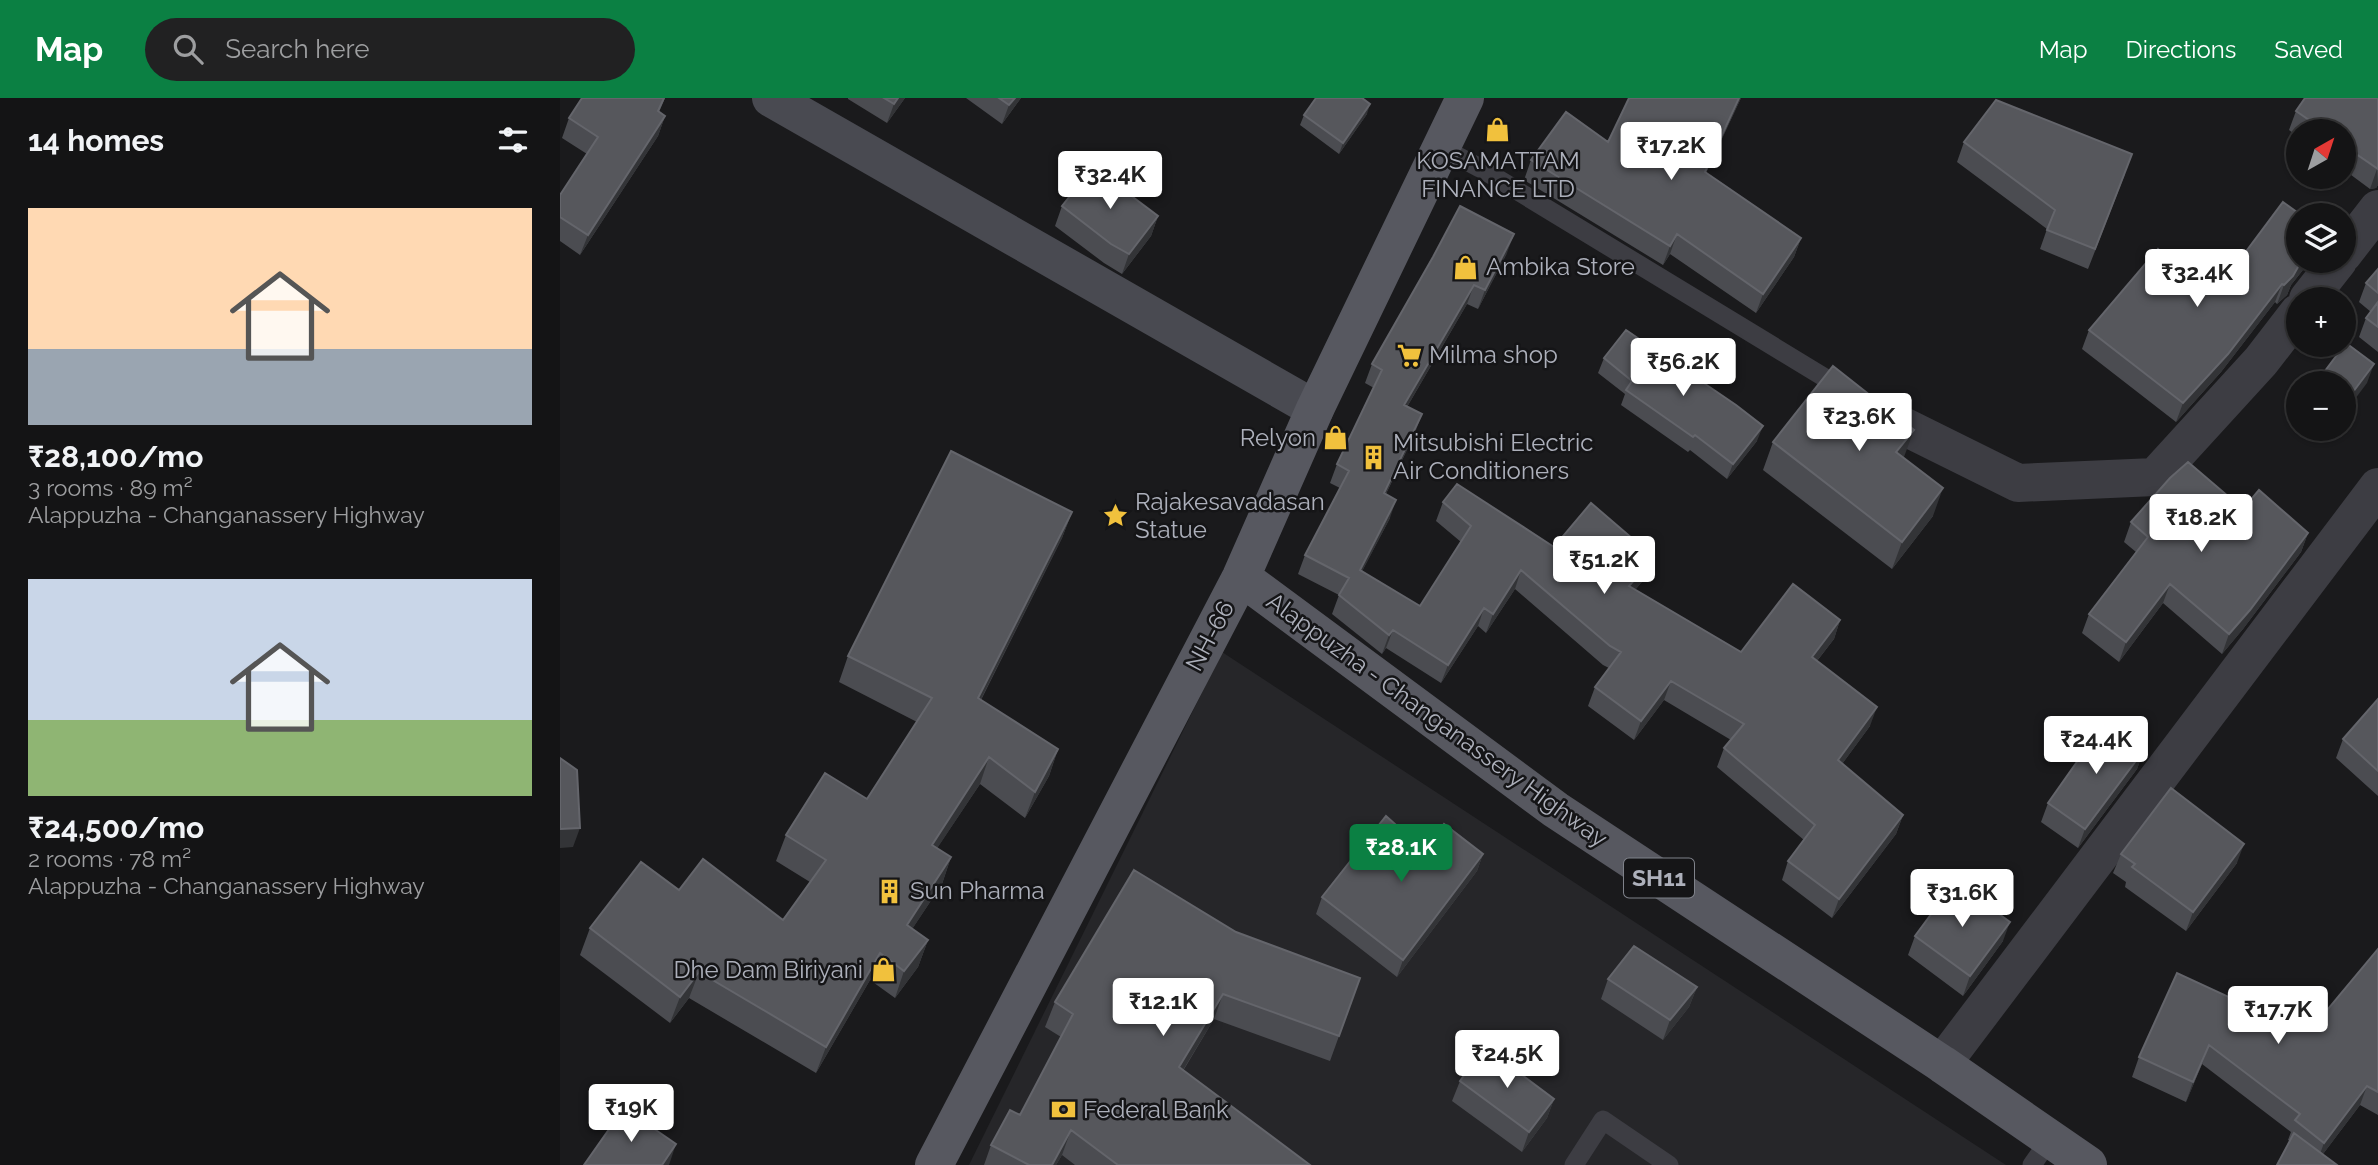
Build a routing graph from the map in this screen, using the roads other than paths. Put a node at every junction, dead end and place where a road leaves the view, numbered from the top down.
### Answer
1 (771, 98) edge
2 (1461, 99) edge
3 (1442, 148) junction
4 (2378, 209) edge
5 (2356, 237) edge
6 (2329, 273) edge
7 (2317, 287) edge
8 (2286, 329) edge
9 (1864, 402) edge
10 (1315, 410) junction
11 (1893, 420) edge
12 (2378, 487) edge
13 (1241, 577) junction
14 (1942, 1065) junction
15 (2041, 1152) edge
16 (934, 1165) edge
17 (1574, 1165) edge
18 (1669, 1165) edge
19 (2088, 1165) edge

1 - 10 street
2 - 3 main road, NH-66
3 - 9 lane
3 - 10 main road, NH-66
4 - 5 street
6 - 7 street
8 - 11 street
10 - 13 main road, NH-66
12 - 14 street
13 - 14 main road, Alappuzha - Changanassery Highway / SH11
13 - 16 main road, NH-66
14 - 15 main road, Alappuzha - Changanassery Highway / SH11
15 - 19 main road, Alappuzha - Changanassery Highway / SH11
17 - 18 lane

